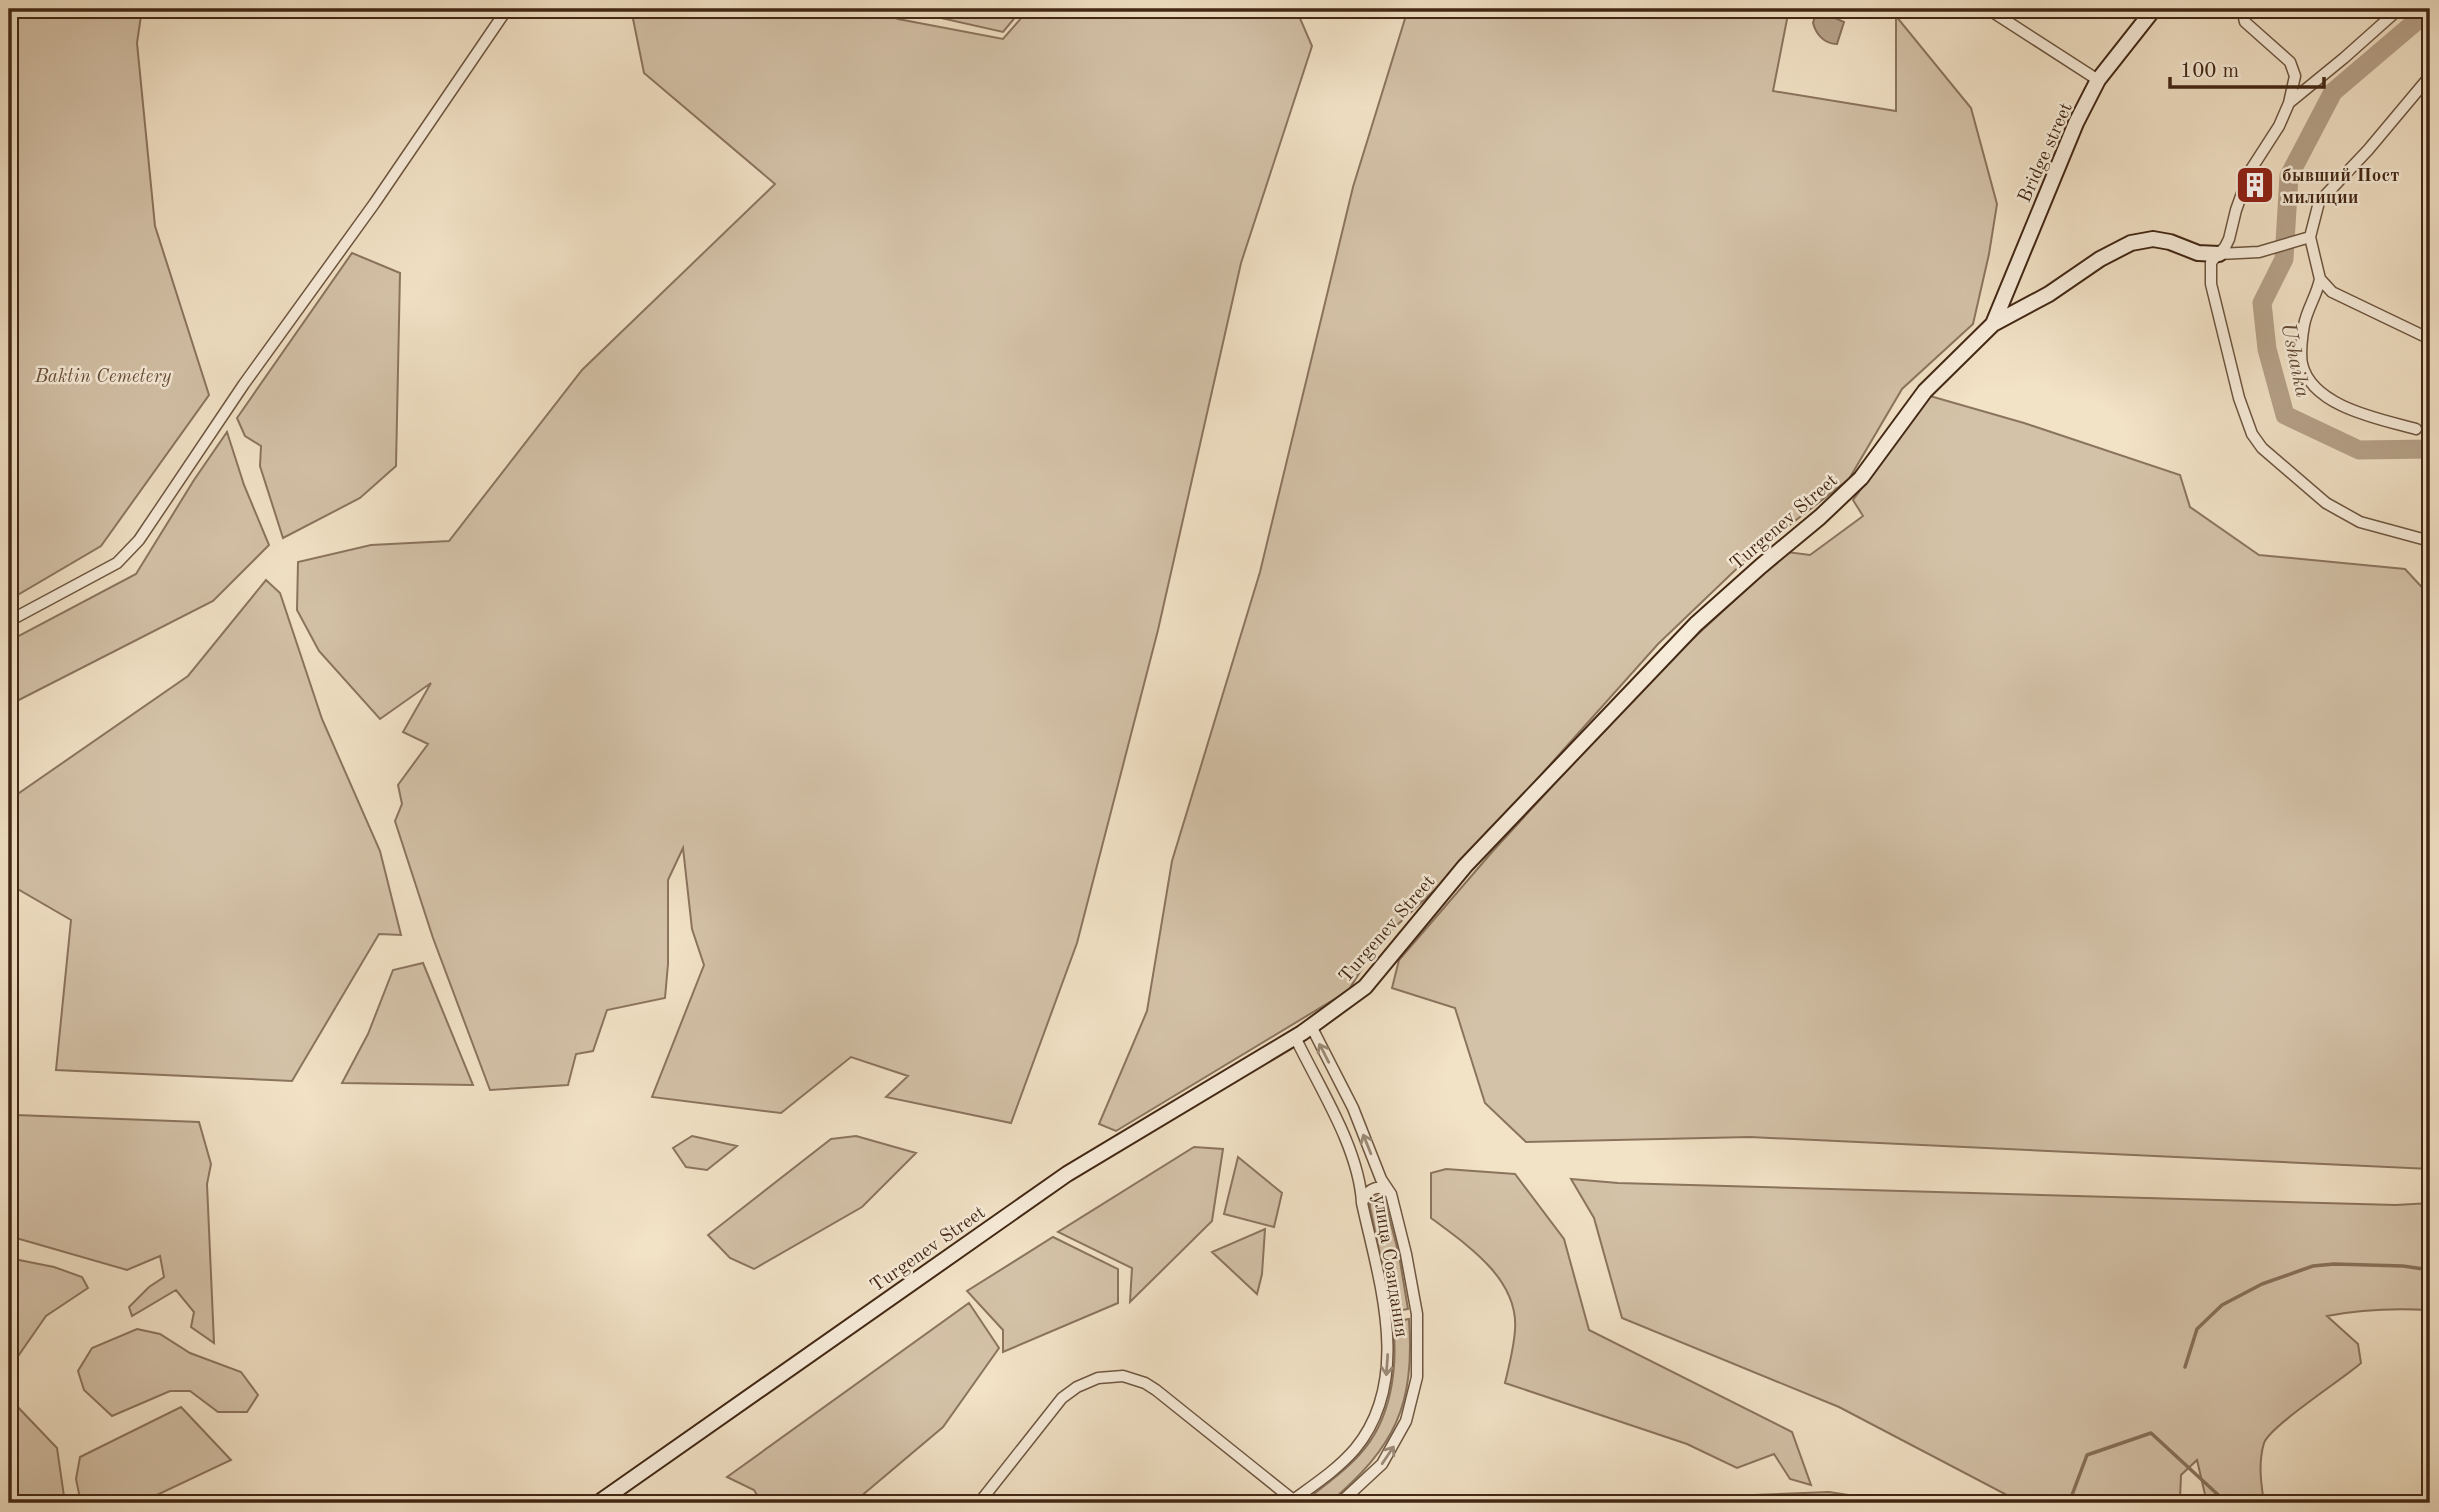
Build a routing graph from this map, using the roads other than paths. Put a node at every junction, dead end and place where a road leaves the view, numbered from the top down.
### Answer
1 (507, 9) edge
2 (1988, 9) edge
3 (2154, 9) edge
4 (2242, 9) edge
5 (2399, 9) edge
6 (2430, 76) edge
7 (2098, 80) junction
8 (2289, 103) junction
9 (2307, 238) junction
10 (2219, 254) junction
11 (2320, 279) junction
12 (1993, 324) junction
13 (2430, 340) edge
14 (2416, 429) dead end
15 (2430, 541) edge
16 (9, 621) edge
17 (1311, 1027) junction
18 (1294, 1038) junction
19 (1390, 1193) junction
20 (1362, 1203) junction
21 (1294, 1502) edge
22 (598, 1503) edge
23 (979, 1503) edge
24 (1340, 1503) edge

1 - 16 street
2 - 7 street
3 - 7 street, Bridge street
4 - 8 street
5 - 8 street
6 - 9 street
7 - 12 street, Bridge street
8 - 10 street
9 - 10 street
9 - 11 street
10 - 12 street
10 - 15 street
11 - 13 street
11 - 14 street
12 - 17 street, Turgenev Street
17 - 18 street, Turgenev Street
19 -> 17 street, улица Созидания
18 - 20 street, улица Созидания
18 - 22 street, Turgenev Street
19 - 20 street
24 -> 19 street, улица Созидания
20 -> 21 street, улица Созидания
21 - 23 street

